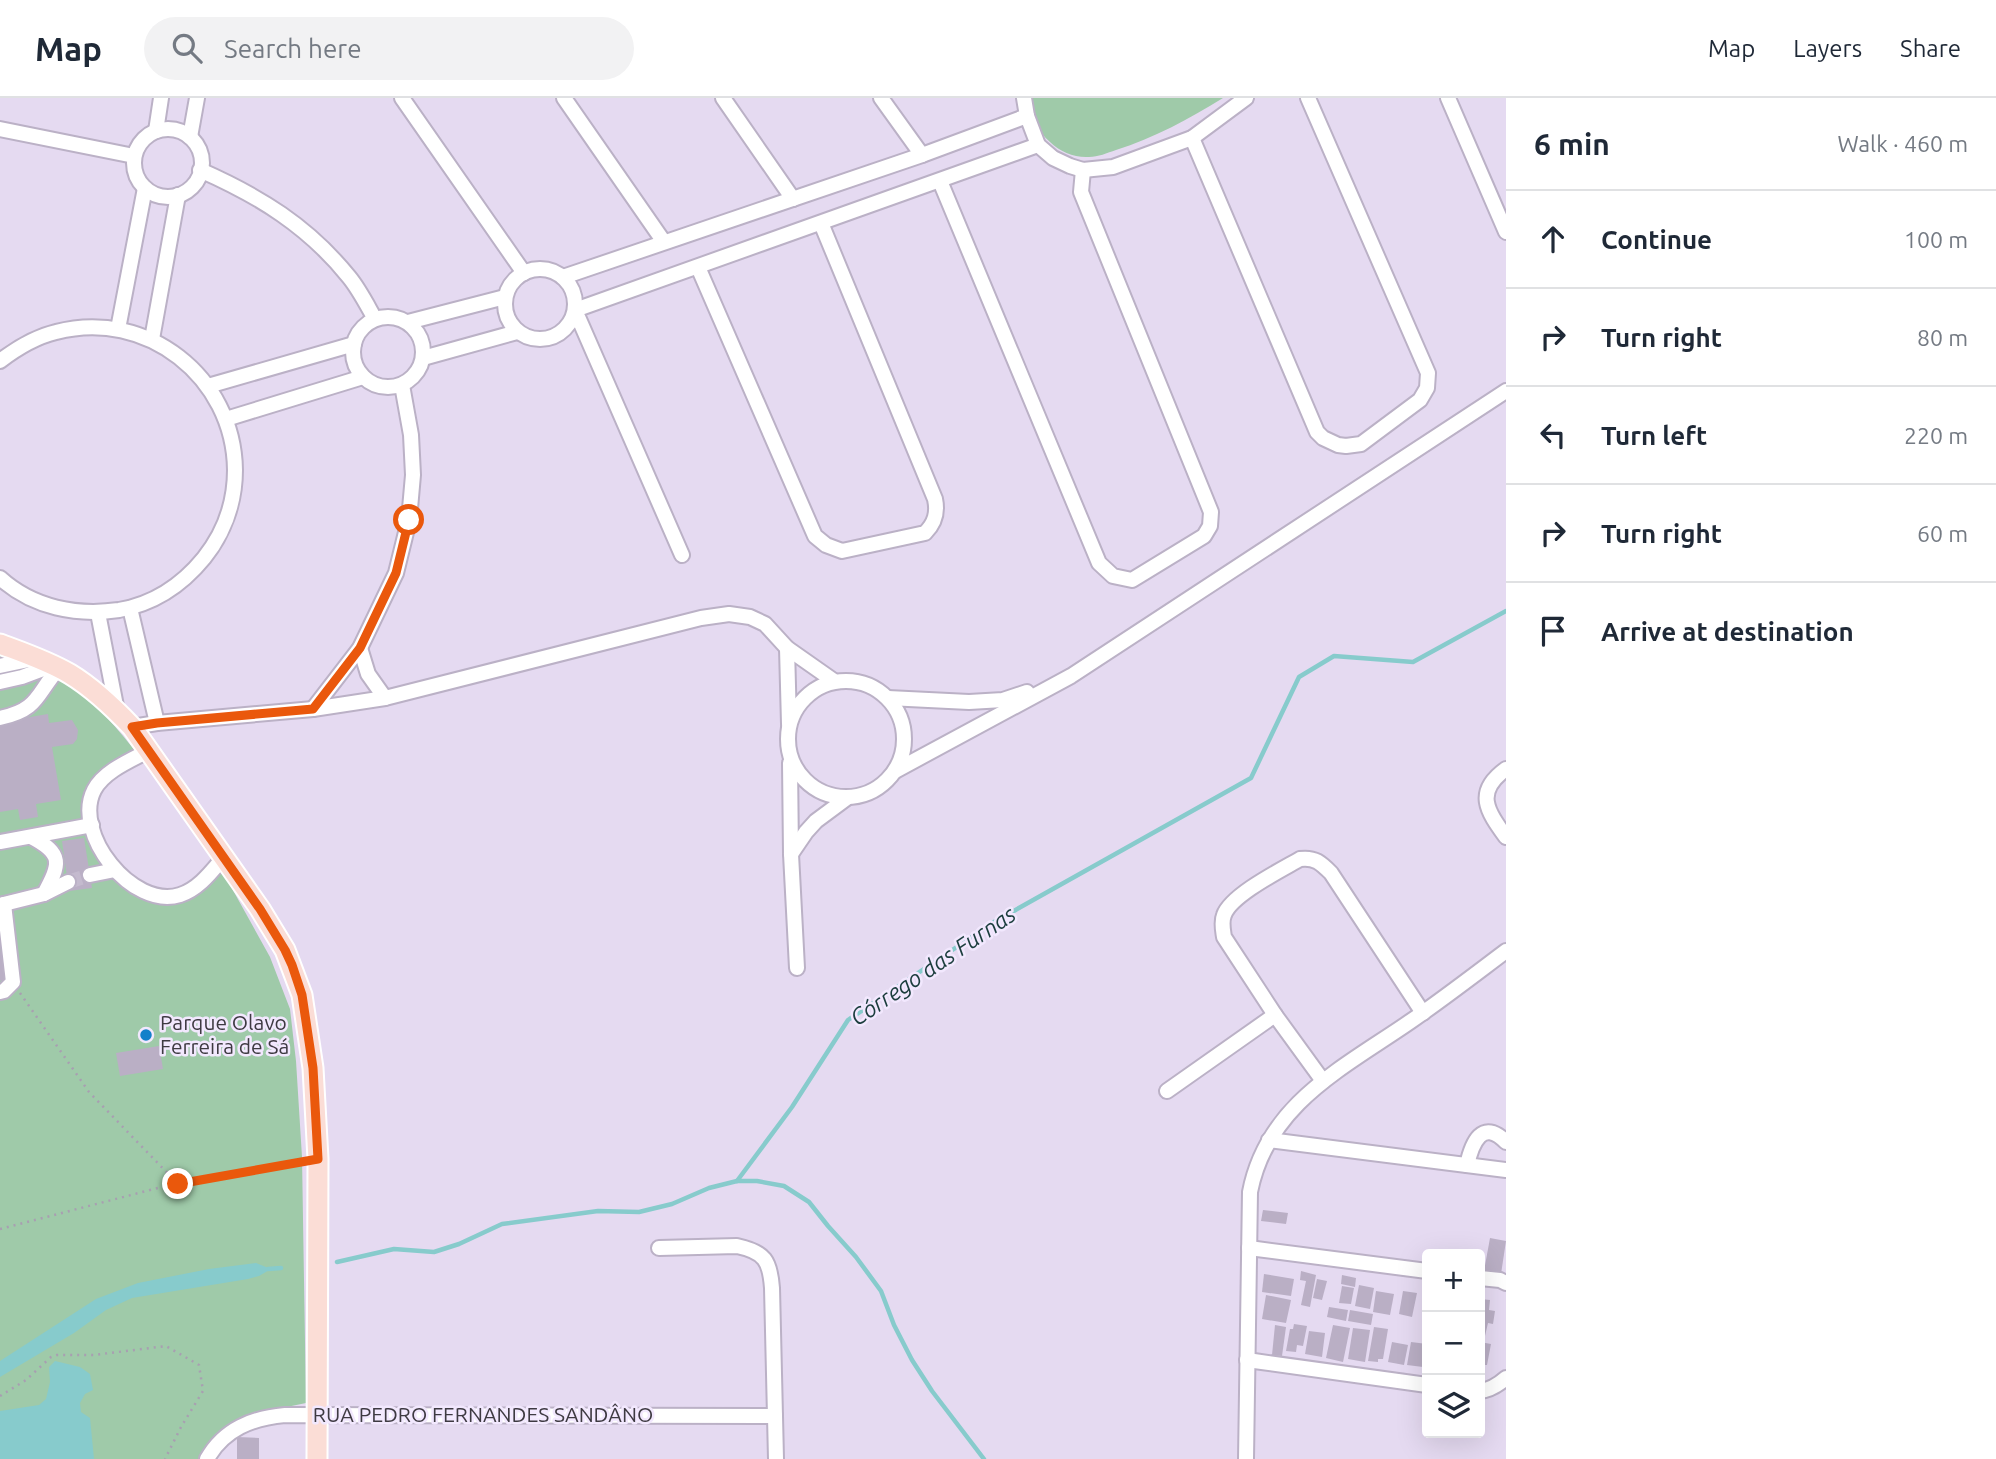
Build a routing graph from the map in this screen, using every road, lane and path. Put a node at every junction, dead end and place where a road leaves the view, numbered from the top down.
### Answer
1 (161, 98) edge
2 (197, 98) edge
3 (402, 98) edge
4 (564, 98) edge
5 (723, 98) edge
6 (881, 98) edge
7 (1024, 98) edge
8 (1246, 98) edge
9 (1308, 98) edge
10 (1448, 98) edge
11 (1027, 116) junction
12 (0, 129) edge
13 (156, 131) junction
14 (190, 137) junction
15 (1192, 138) junction
16 (1038, 145) junction
17 (922, 155) junction
18 (134, 156) junction
19 (200, 170) junction
20 (1083, 170) junction
21 (940, 181) junction
22 (145, 188) junction
23 (178, 195) junction
24 (793, 199) junction
25 (821, 223) junction
26 (1506, 232) edge
27 (664, 242) junction
28 (698, 267) junction
29 (524, 272) junction
30 (563, 277) junction
31 (505, 297) junction
32 (575, 310) junction
33 (375, 319) junction
34 (408, 322) junction
35 (118, 329) junction
36 (517, 332) junction
37 (152, 340) junction
38 (354, 344) junction
39 (423, 358) junction
40 (0, 361) edge
41 (363, 377) junction
42 (402, 385) junction
43 (208, 386) junction
44 (1506, 391) edge
45 (226, 419) junction
46 (682, 555) dead end
47 (0, 579) edge
48 (130, 608) junction
49 (98, 613) junction
50 (0, 644) edge
51 (360, 648) junction
52 (787, 648) junction
53 (15, 664) junction
54 (50, 664) junction
55 (0, 666) edge
56 (0, 672) edge
57 (1071, 676) junction
58 (834, 681) junction
59 (0, 682) edge
60 (385, 698) junction
61 (888, 698) junction
62 (313, 709) junction
63 (117, 711) junction
64 (0, 718) edge
65 (157, 723) junction
66 (132, 727) junction
67 (789, 727) junction
68 (149, 750) junction
69 (790, 757) junction
70 (1506, 769) edge
71 (895, 771) junction
72 (847, 798) junction
73 (92, 825) junction
74 (31, 837) junction
75 (1506, 837) edge
76 (0, 842) edge
77 (791, 854) junction
78 (224, 857) junction
79 (115, 870) junction
80 (90, 875) tunnel mouth
81 (68, 882) tunnel mouth
82 (44, 894) junction
83 (2, 905) edge
84 (1506, 951) edge
85 (797, 968) dead end
86 (13, 982) junction
87 (0, 992) edge
88 (1423, 1013) junction
89 (1275, 1015) junction
90 (1323, 1081) junction
91 (1167, 1091) dead end
92 (1269, 1140) junction
93 (1506, 1142) edge
94 (318, 1159) junction
95 (1467, 1165) junction
96 (1506, 1170) edge
97 (178, 1184) junction
98 (0, 1228) edge
99 (659, 1248) dead end
100 (1249, 1248) junction
101 (1422, 1270) edge
102 (1485, 1278) edge
103 (1506, 1283) edge
104 (1247, 1360) junction
105 (1506, 1378) edge
106 (1422, 1384) edge
107 (1485, 1390) edge
108 (0, 1396) edge
109 (317, 1414) junction
110 (775, 1416) junction
111 (165, 1459) edge
112 (207, 1459) edge
113 (317, 1459) edge
114 (776, 1459) edge
115 (1246, 1459) edge

1 - 13 street
2 - 14 street
3 - 29 street
4 - 27 street
5 - 24 street
6 - 17 street
7 - 11 street
8 - 15 street
9 - 15 street
10 - 26 street
11 - 16 street
11 - 17 street
12 - 18 street
13 - 14 street
13 - 18 street
14 - 19 street
15 - 20 street
16 - 20 street
16 - 21 street
17 - 24 street
18 - 22 street
19 - 23 street
19 - 33 street
20 - 21 street
21 - 25 street
22 - 23 street
22 - 35 street
23 - 37 street
24 - 27 street
25 - 28 street
25 - 28 street
27 - 30 street
28 - 32 street
29 - 30 street
29 - 31 street
30 - 32 street
31 - 34 street
31 - 36 street
32 - 36 street
32 - 46 street
33 - 34 street
33 - 38 street
34 - 39 street
35 - 37 street
35 - 40 street
36 - 39 street
37 - 43 street
38 - 41 street
38 - 43 street
39 - 42 street
41 - 42 street
41 - 45 street
42 - 51 street
43 - 45 street
44 - 57 street
45 - 48 street
47 - 49 street
48 - 49 street
48 - 65 street
49 - 63 street
50 - 54 main road
51 - 60 street
51 - 62 street
52 - 58 street
52 - 60 street
52 - 67 street
53 - 54 street
53 - 55 street
53 - 56 street
54 - 59 street
54 - 63 main road
54 - 64 street
57 - 61 street
57 - 71 street
58 - 61 street
58 - 67 street
60 - 62 street
61 - 71 street
62 - 65 street
63 - 66 main road
65 - 66 street
66 - 68 main road
67 - 69 street
68 - 73 street
68 - 78 main road
69 - 72 street
69 - 77 street
70 - 75 street
71 - 72 street
72 - 77 street
73 - 74 street
73 - 79 street
74 - 76 street
74 - 82 street
77 - 85 street
78 - 79 street
78 - 94 main road
79 - 80 street
81 - 82 street
82 - 83 street
83 - 86 street
84 - 88 street
86 - 87 street
86 - 97 path
88 - 89 street
88 - 90 street
89 - 90 street
89 - 91 street
90 - 92 street
92 - 95 street
92 - 100 street
93 - 95 street
94 - 97 path
94 - 109 main road
95 - 96 street
97 - 98 path
99 - 110 street
100 - 101 street
100 - 104 street
102 - 103 street
104 - 106 street
104 - 115 street
105 - 107 street
108 - 111 path
109 - 110 street, RUA PEDRO FERNANDES SANDÂNO
109 - 112 street, RUA PEDRO FERNANDES SANDÂNO
109 - 113 main road
110 - 114 street

